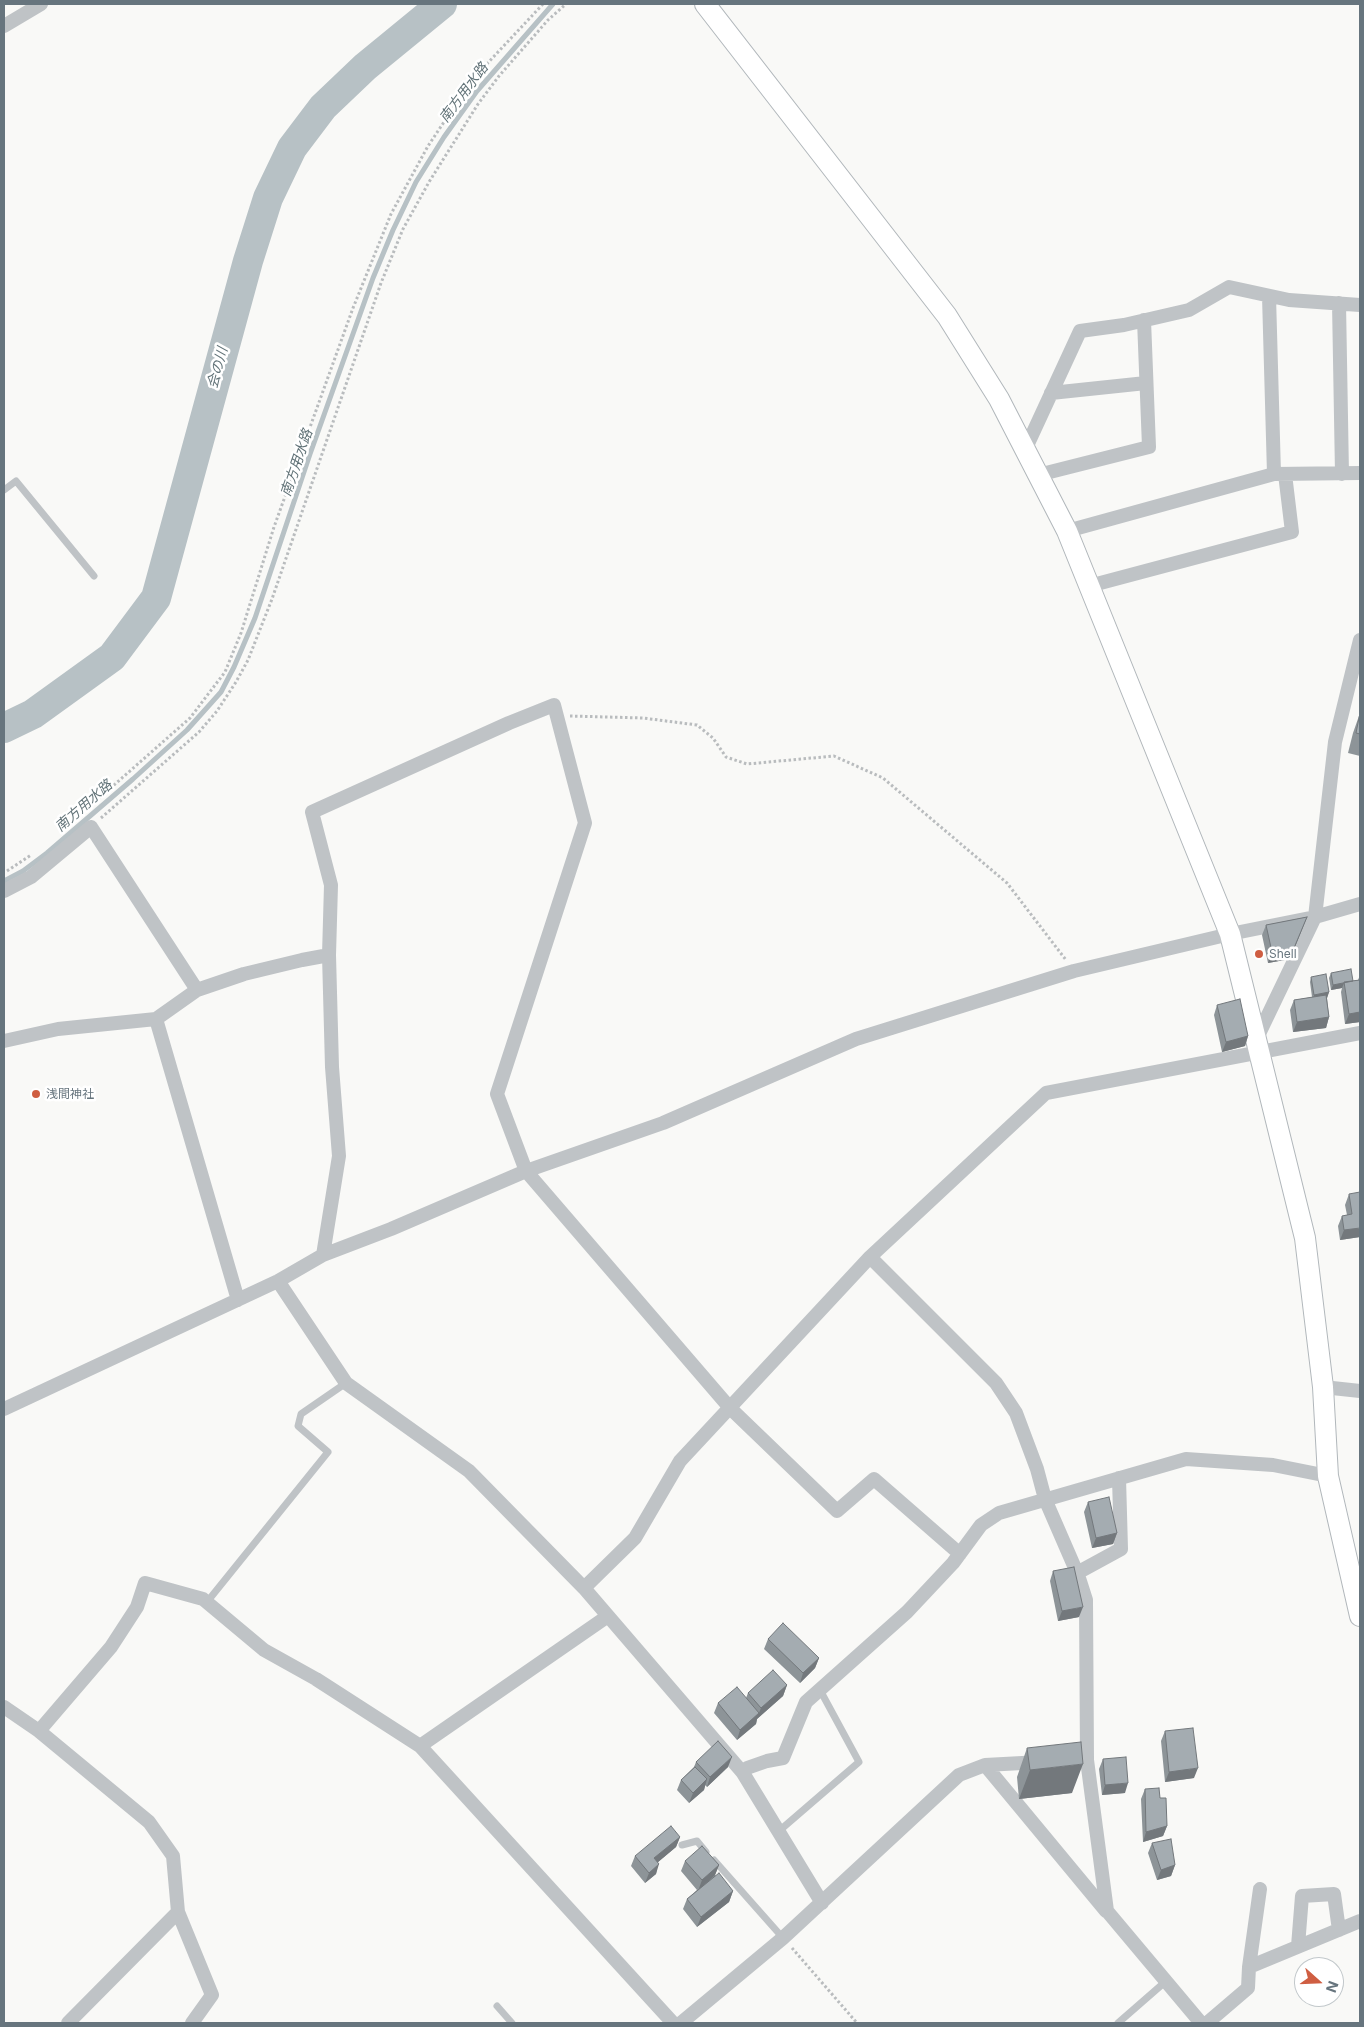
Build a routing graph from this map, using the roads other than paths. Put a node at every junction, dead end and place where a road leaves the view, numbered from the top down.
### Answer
1 (41, 4) edge
2 (705, 4) edge
3 (4, 26) edge
4 (1269, 296) junction
5 (1339, 303) junction
6 (1360, 304) edge
7 (1144, 320) junction
8 (1146, 383) junction
9 (1051, 393) junction
10 (1025, 450) junction
11 (1360, 473) edge
12 (1279, 474) junction
13 (1342, 474) junction
14 (1038, 475) junction
15 (4, 490) edge
16 (1067, 531) junction
17 (94, 576) dead end
18 (1089, 586) junction
19 (1360, 640) edge
20 (4, 891) edge
21 (1360, 904) edge
22 (1315, 917) junction
23 (1230, 934) junction
24 (329, 955) junction
25 (197, 990) junction
26 (156, 1019) junction
27 (1360, 1033) edge
28 (4, 1041) edge
29 (1258, 1045) junction
30 (526, 1171) junction
31 (323, 1255) junction
32 (870, 1257) junction
33 (278, 1281) junction
34 (238, 1300) junction
35 (346, 1383) junction
36 (1323, 1387) junction
37 (1360, 1391) edge
38 (730, 1408) junction
39 (4, 1409) edge
40 (1328, 1476) junction
41 (1120, 1478) junction
42 (1045, 1499) junction
43 (960, 1554) junction
44 (1077, 1573) junction
45 (584, 1588) junction
46 (207, 1602) junction
47 (608, 1616) junction
48 (1360, 1616) edge
49 (820, 1690) junction
50 (4, 1707) edge
51 (39, 1731) junction
52 (420, 1746) junction
53 (1087, 1760) junction
54 (1069, 1761) edge
55 (1050, 1762) edge
56 (985, 1764) junction
57 (743, 1773) junction
58 (779, 1831) junction
59 (682, 1845) edge
60 (1260, 1889) dead end
61 (822, 1903) junction
62 (178, 1912) junction
63 (1106, 1912) junction
64 (1360, 1921) edge
65 (1339, 1930) junction
66 (783, 1938) junction
67 (1298, 1946) junction
68 (1249, 1967) junction
69 (1165, 1982) junction
70 (496, 2006) dead end
71 (68, 2023) edge
72 (192, 2023) edge
73 (512, 2023) edge
74 (673, 2023) edge
75 (681, 2023) edge
76 (1118, 2023) edge
77 (1201, 2023) edge
78 (1207, 2023) edge

1 - 3 street
2 - 10 street
4 - 5 street
4 - 7 street
4 - 12 street
5 - 6 street
5 - 13 street
7 - 8 street
7 - 9 street
8 - 9 street
8 - 14 street
9 - 10 street
10 - 14 street
11 - 13 street
12 - 13 street
12 - 16 street
12 - 18 street
14 - 16 street
15 - 17 lane
16 - 18 street
18 - 23 street
19 - 22 street
20 - 25 street
21 - 22 street
22 - 23 street
22 - 29 street
23 - 29 street
23 - 30 street
24 - 25 street
24 - 30 street
24 - 31 street
25 - 26 street
26 - 28 street
26 - 34 street
27 - 29 street
29 - 32 street
29 - 36 street
30 - 31 street
30 - 38 street
31 - 33 street
32 - 38 street
32 - 42 street
33 - 34 street
33 - 35 street
34 - 39 street
35 - 45 street
35 - 46 lane
36 - 37 street
36 - 40 street
38 - 43 street
38 - 45 street
40 - 41 street
40 - 48 street
41 - 42 street
41 - 44 street
42 - 43 street
42 - 44 street
43 - 49 street
44 - 53 street
45 - 47 street
46 - 51 street
46 - 52 street
47 - 52 street
47 - 57 street
49 - 57 street
49 - 58 lane
50 - 51 street
51 - 62 street
52 - 74 street
53 - 54 street
53 - 63 street
55 - 56 street
56 - 61 street
56 - 63 street
57 - 58 street
58 - 61 street
59 - 66 lane
60 - 68 street
61 - 66 street
62 - 71 street
62 - 72 street
63 - 69 street
64 - 65 street
65 - 67 street
65 - 67 street
66 - 75 street
67 - 68 street
68 - 78 street
69 - 76 lane
69 - 77 street
70 - 73 lane

